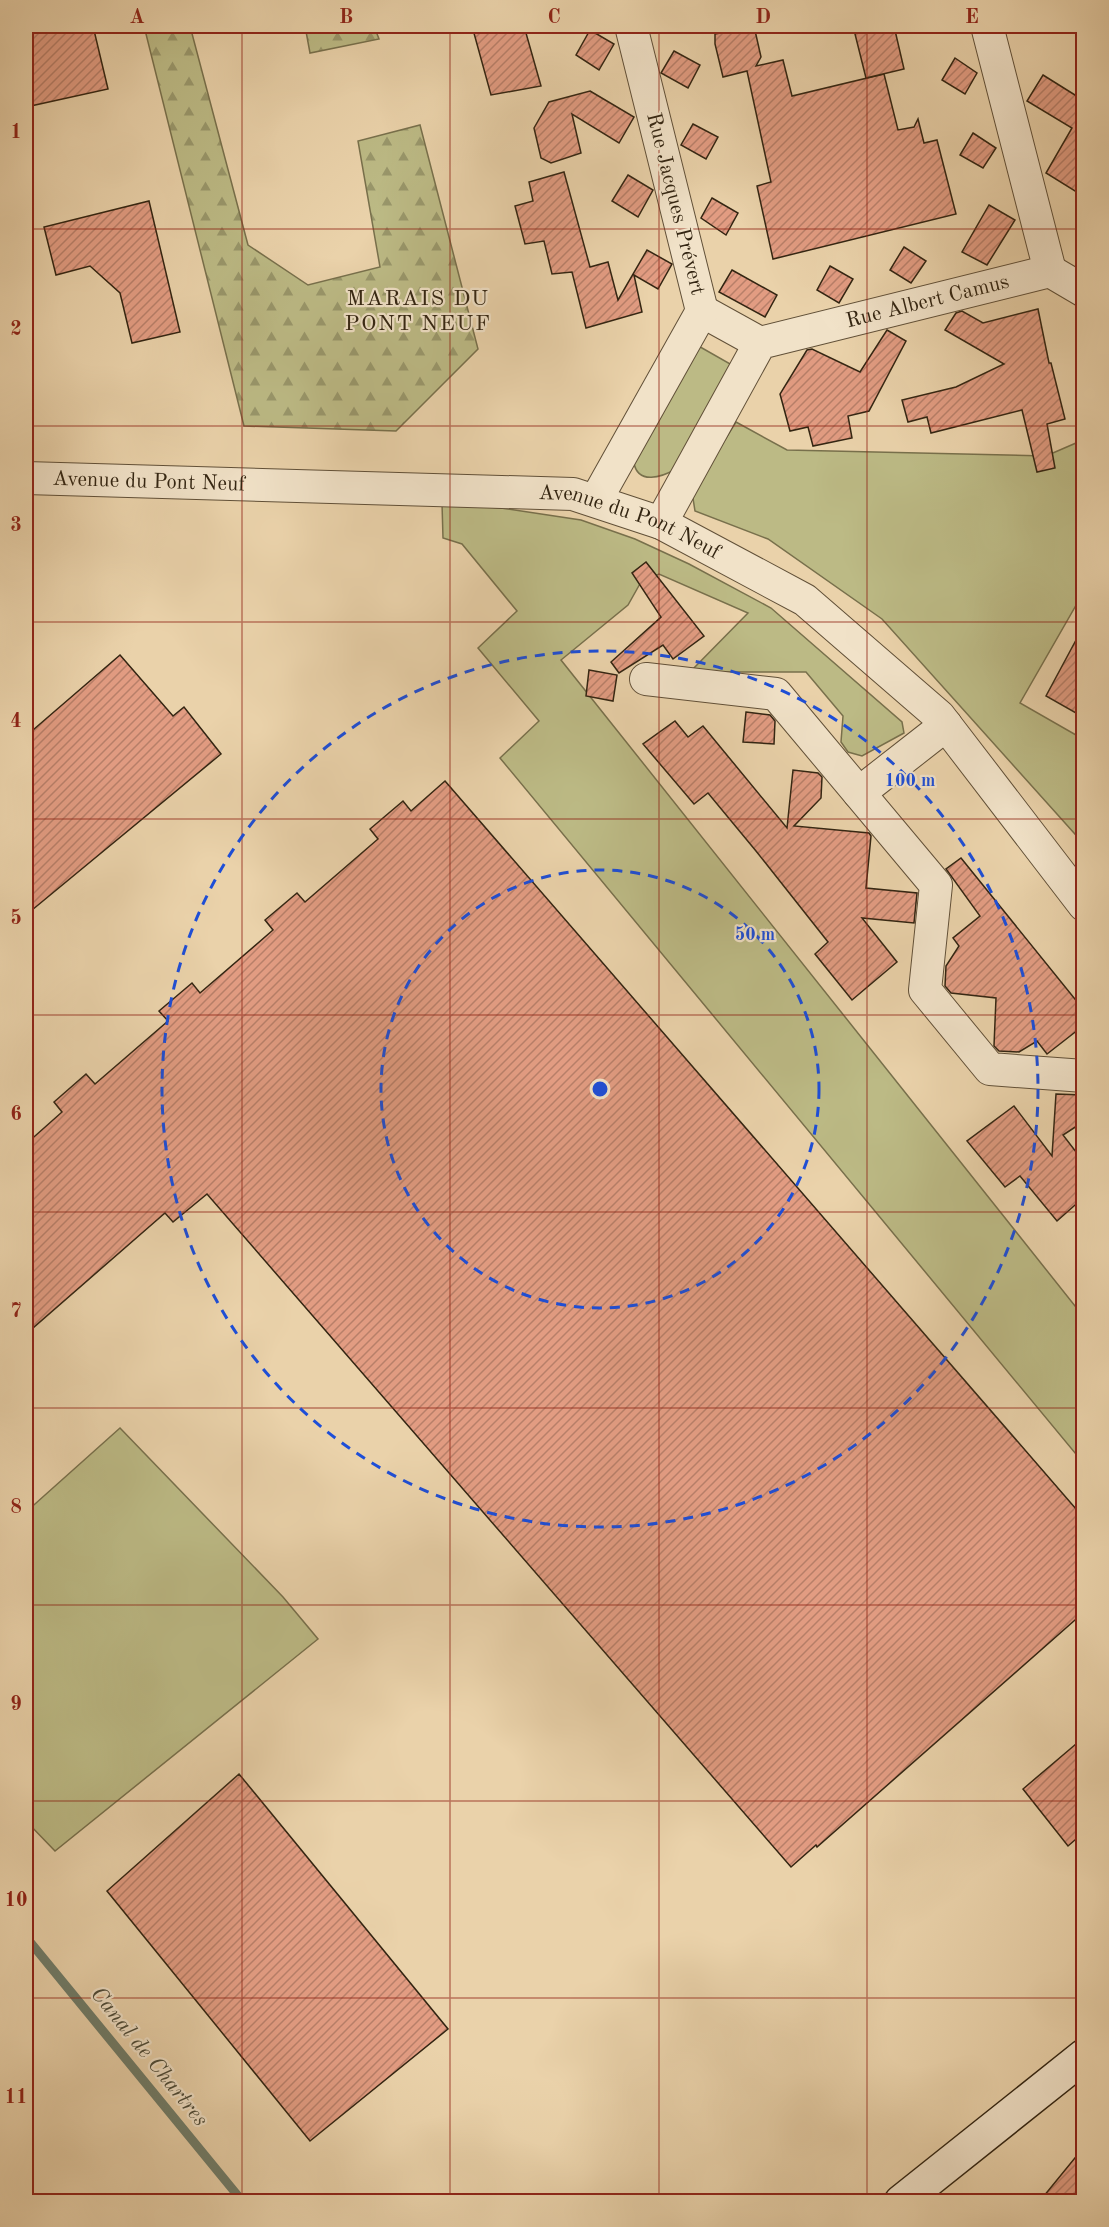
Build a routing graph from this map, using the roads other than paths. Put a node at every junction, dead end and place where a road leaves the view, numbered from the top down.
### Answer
1 (631, 26) edge
2 (987, 26) edge
3 (1050, 272) junction
4 (1083, 291) edge
5 (702, 311) junction
6 (760, 343) junction
7 (26, 478) edge
8 (596, 500) junction
9 (661, 523) junction
10 (646, 679) dead end
11 (946, 725) junction
12 (859, 793) junction
13 (1083, 905) edge
14 (1083, 1076) edge
15 (1083, 2056) edge
16 (901, 2202) edge

1 - 5 street, Rue Jacques Prévert
2 - 3 street
3 - 4 street
3 - 6 street, Rue Albert Camus
5 - 6 street
5 - 8 street, Rue Jacques Prévert
6 - 9 street
7 - 8 street, Avenue du Pont Neuf
8 - 9 street, Avenue du Pont Neuf
9 - 11 street, Avenue du Pont Neuf
10 - 12 street
11 - 12 street
11 - 13 street, Avenue du Pont Neuf
12 - 14 street
15 - 16 main road

